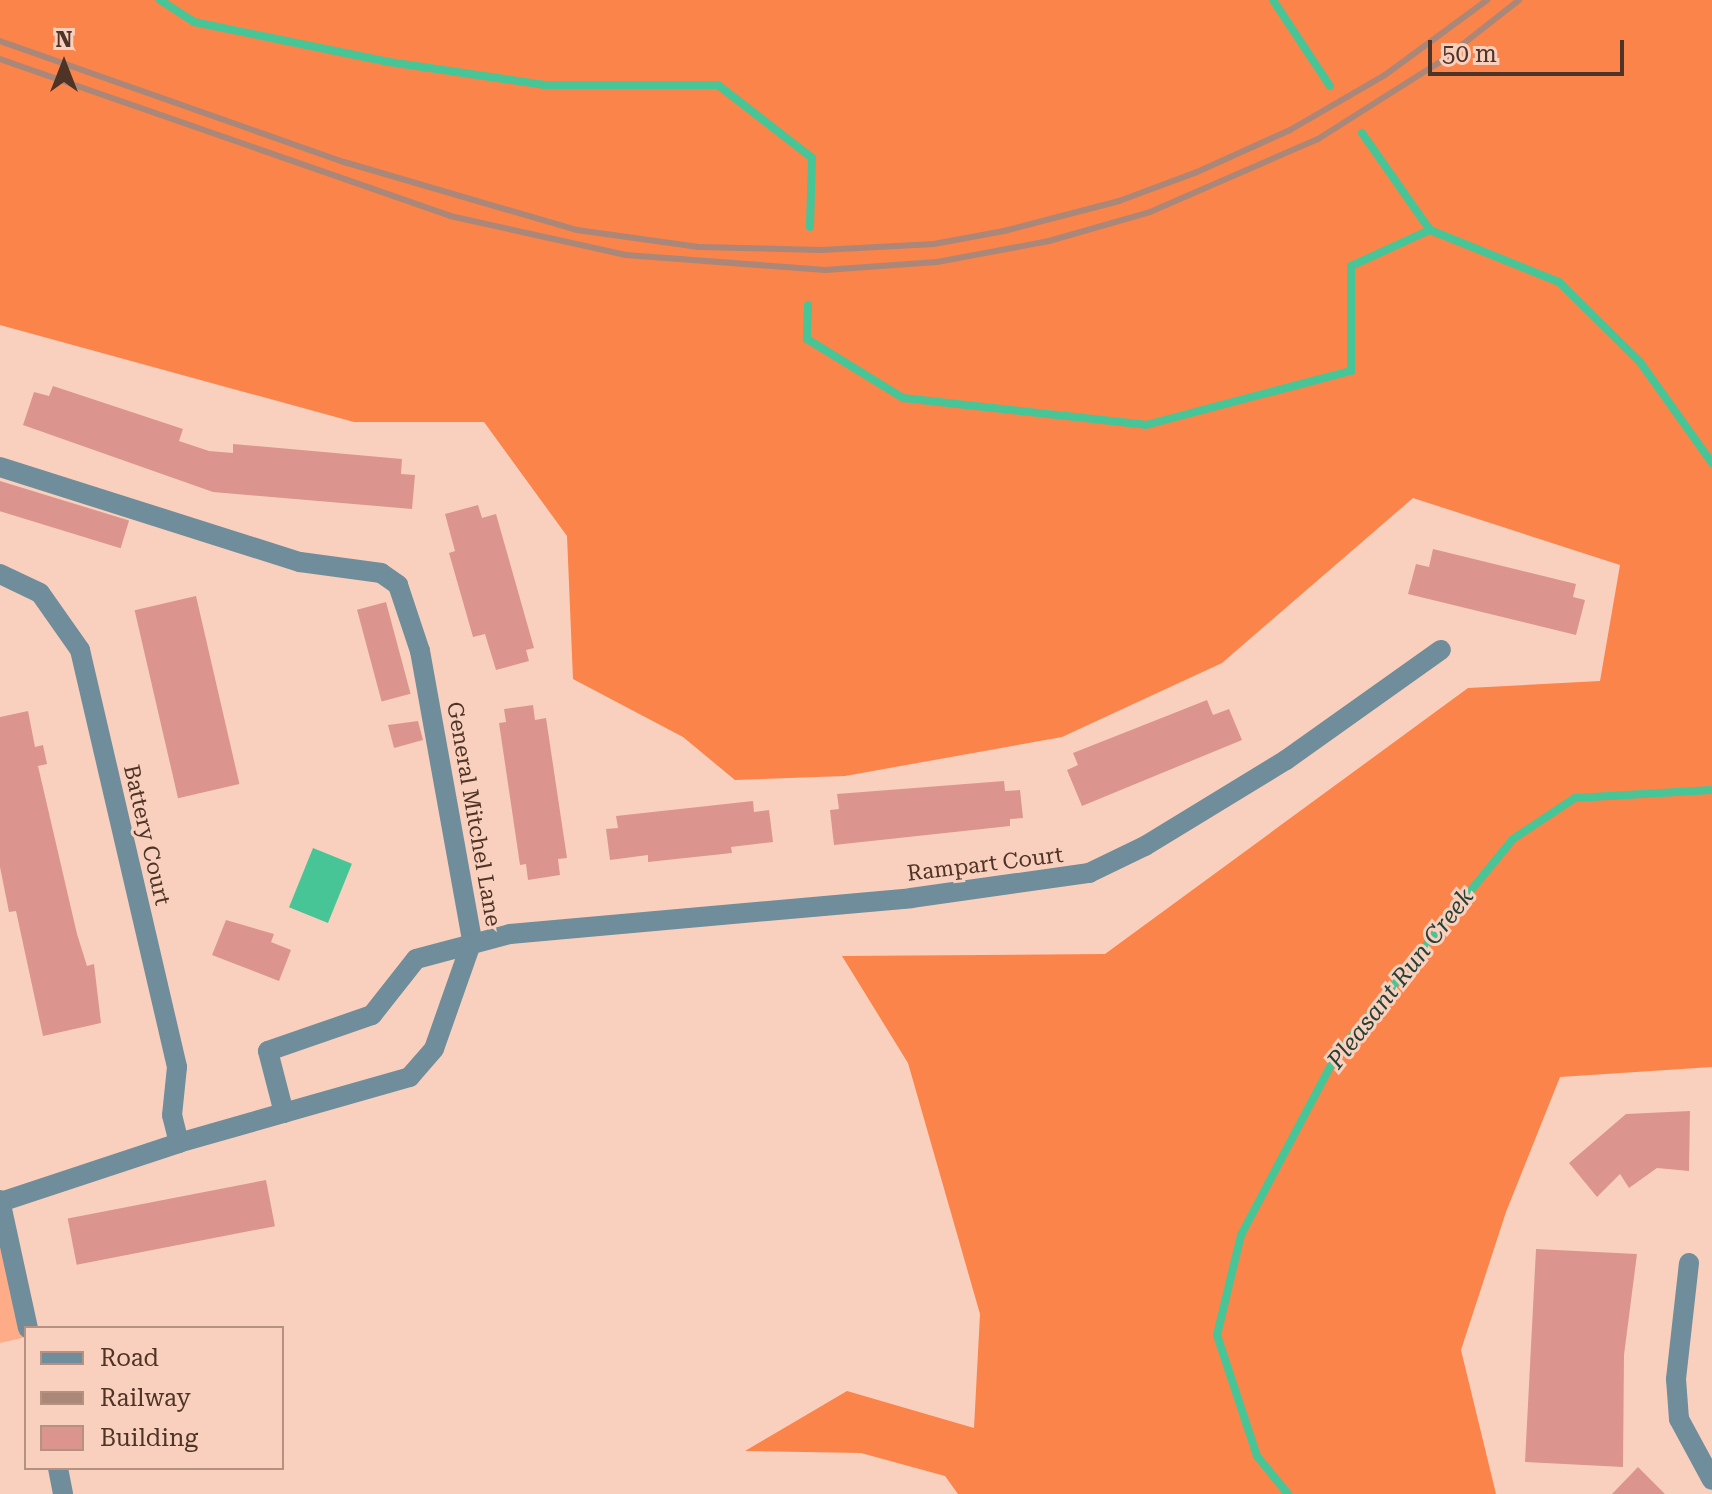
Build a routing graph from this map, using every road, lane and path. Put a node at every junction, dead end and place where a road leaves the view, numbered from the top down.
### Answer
1 (0, 467) edge
2 (0, 574) edge
3 (1441, 650) dead end
4 (472, 941) junction
5 (284, 1113) junction
6 (179, 1143) junction
7 (0, 1201) edge
8 (1689, 1263) dead end
9 (28, 1326) edge
10 (58, 1470) edge
11 (1712, 1480) edge
12 (63, 1494) edge

1 - 4 street, General Mitchel Lane
2 - 6 street, Battery Court
3 - 4 street, Rampart Court
4 - 5 street, General Mitchel Lane
4 - 5 street, Rampart Court
5 - 6 street, General Mitchel Lane
6 - 7 street, General Mitchel Lane
7 - 9 street
8 - 11 street
10 - 12 street

